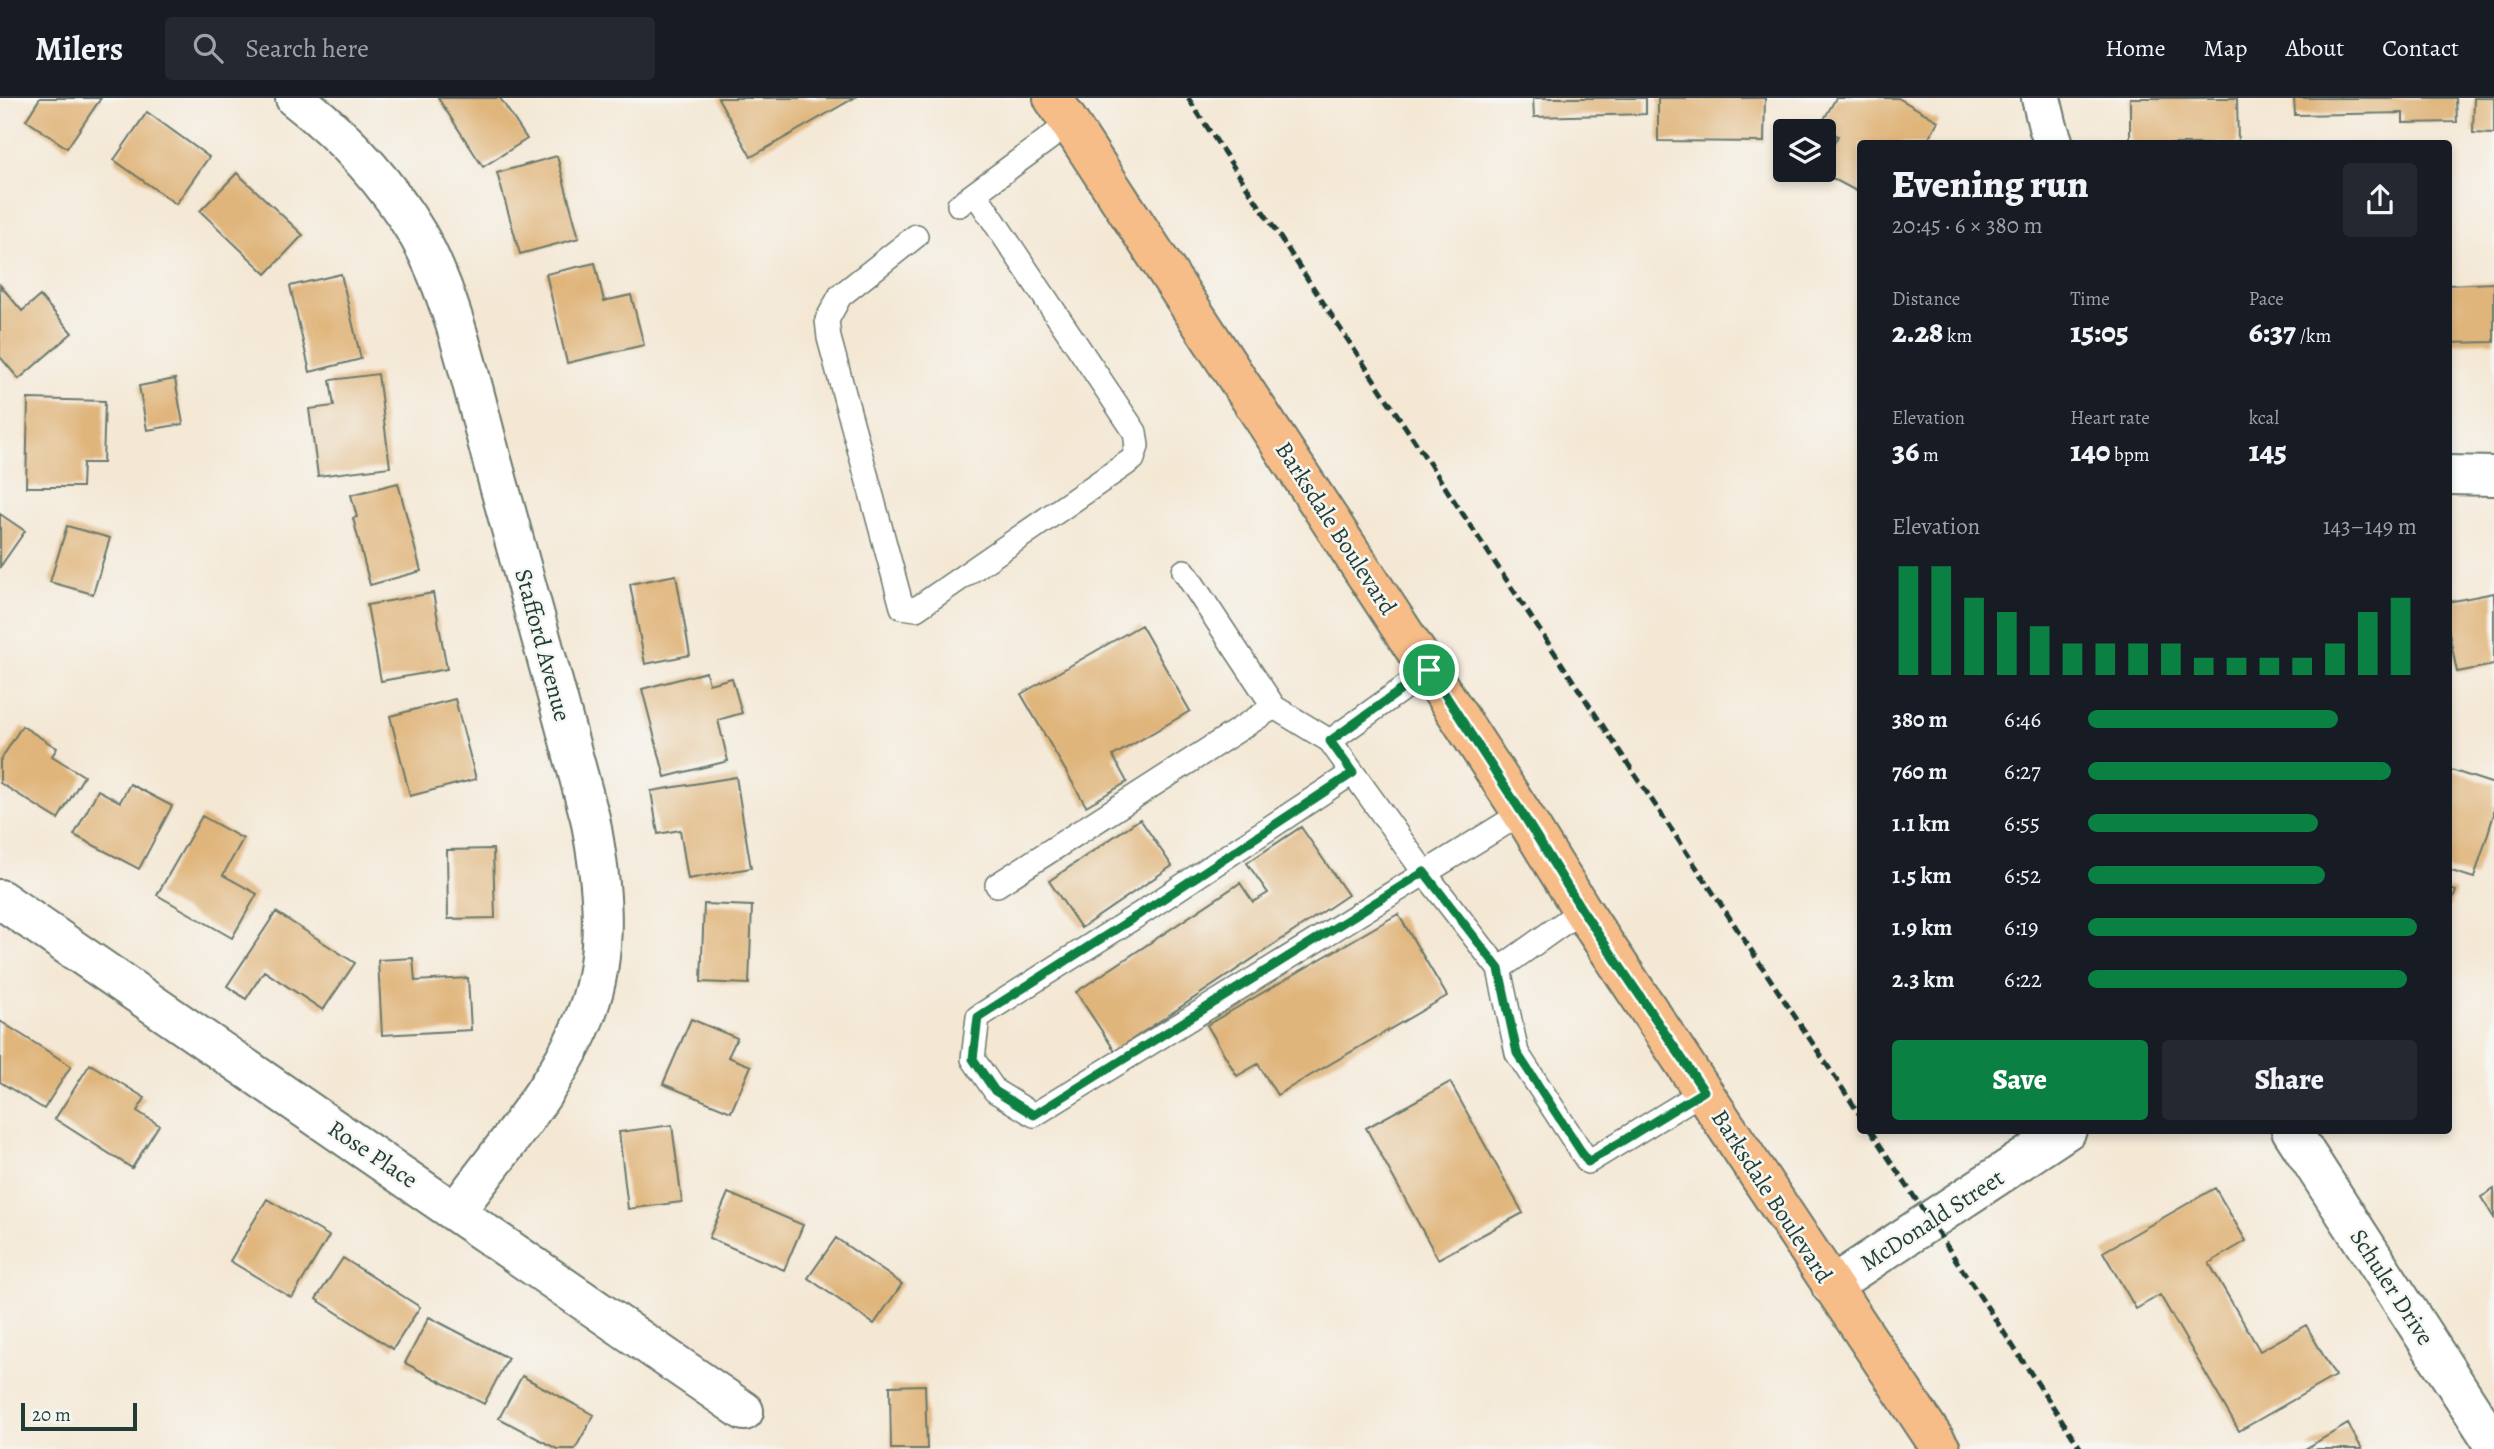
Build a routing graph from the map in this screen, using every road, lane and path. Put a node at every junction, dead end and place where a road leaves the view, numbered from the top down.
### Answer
1 (295, 98) edge
2 (2041, 98) edge
3 (1062, 111) edge
4 (2053, 140) edge
5 (916, 236) dead end
6 (2452, 475) edge
7 (2494, 476) edge
8 (1184, 571) dead end
9 (1429, 670) junction
10 (1274, 707) junction
11 (1330, 741) junction
12 (1353, 773) junction
13 (1522, 813) junction
14 (1424, 872) junction
15 (997, 885) dead end
16 (0, 899) edge
17 (1582, 910) junction
18 (1499, 969) junction
19 (1704, 1091) junction
20 (2061, 1134) edge
21 (2294, 1134) edge
22 (456, 1211) junction
23 (1831, 1286) junction
24 (744, 1411) dead end
25 (2494, 1444) edge
26 (1941, 1449) edge

1 - 22 street, Stafford Avenue
2 - 4 street
3 - 5 lane
3 - 9 main road, Barksdale Boulevard
6 - 7 street
8 - 10 lane
9 - 11 lane
9 - 13 main road, Barksdale Boulevard
10 - 11 lane
10 - 15 lane
11 - 12 lane
12 - 14 lane
12 - 14 lane
13 - 14 lane
13 - 17 main road, Barksdale Boulevard
14 - 18 lane
16 - 22 street, Rose Place
17 - 18 lane
17 - 19 main road, Barksdale Boulevard
18 - 19 lane
19 - 23 main road, Barksdale Boulevard
20 - 23 street, McDonald Street
21 - 25 street, Schuler Drive
22 - 24 street, Rose Place
23 - 26 main road, Barksdale Boulevard

